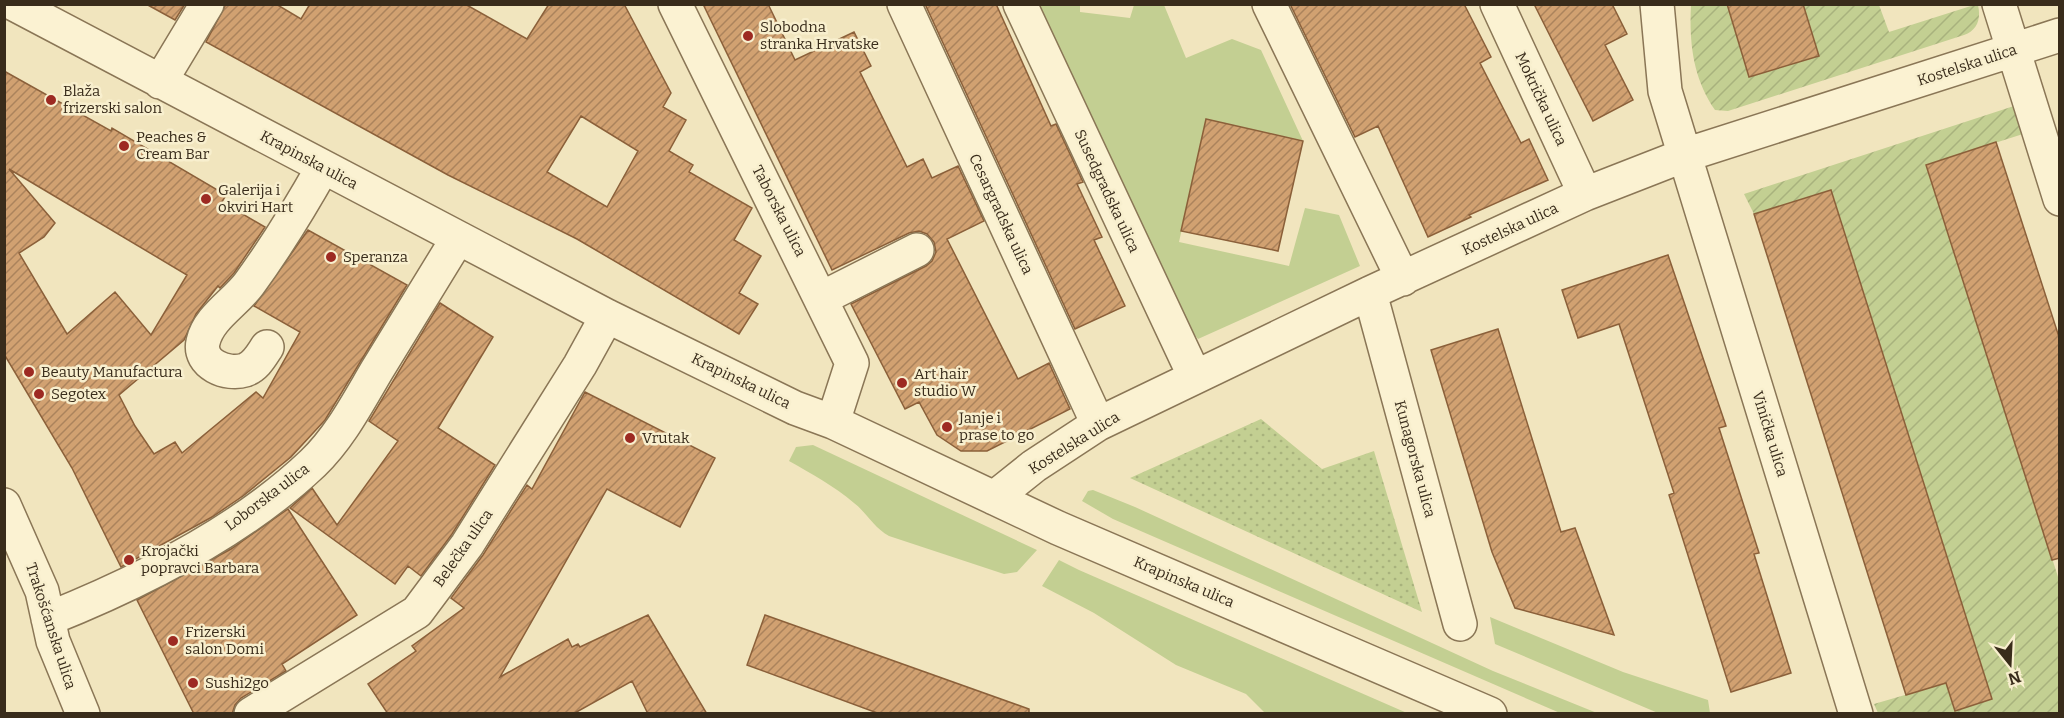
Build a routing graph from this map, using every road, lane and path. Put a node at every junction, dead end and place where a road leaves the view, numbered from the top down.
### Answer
1 (14, 4) edge
2 (207, 4) edge
3 (675, 4) edge
4 (904, 4) edge
5 (1020, 4) edge
6 (1269, 4) edge
7 (1497, 4) edge
8 (1657, 4) edge
9 (1999, 4) edge
10 (2060, 35) edge
11 (2013, 50) junction
12 (160, 82) junction
13 (1685, 155) junction
14 (324, 168) junction
15 (1586, 195) junction
16 (2060, 199) edge
17 (458, 238) junction
18 (917, 250) dead end
19 (1403, 279) junction
20 (1370, 293) junction
21 (822, 298) junction
22 (607, 316) junction
23 (267, 347) dead end
24 (1195, 377) junction
25 (833, 422) junction
26 (1098, 424) junction
27 (994, 498) junction
28 (4, 505) edge
29 (48, 619) junction
30 (1460, 624) dead end
31 (83, 714) edge
32 (251, 714) edge
33 (1490, 714) edge
34 (1856, 714) edge

1 - 12 street, Krapinska ulica
2 - 12 street
3 - 21 street, Taborska ulica
4 - 26 street, Cesargradska ulica
5 - 24 street, Susedgradska ulica
6 - 19 street
7 - 15 street, Mokrička ulica
8 - 13 street, Vinička ulica
9 - 11 street
10 - 11 street, Kostelska ulica
11 - 13 street, Kostelska ulica
11 - 16 street
12 - 14 street, Krapinska ulica
13 - 15 street, Kostelska ulica
13 - 34 street, Vinička ulica
14 - 17 street, Krapinska ulica
14 - 23 street
15 - 19 street, Kostelska ulica
17 - 22 street, Krapinska ulica
17 - 29 street, Loborska ulica
18 - 21 street
19 - 20 street, Kostelska ulica
20 - 24 street, Kostelska ulica
20 - 30 street, Kunagorska ulica
21 - 25 street, Taborska ulica
22 - 25 street, Krapinska ulica
22 - 32 street, Belečka ulica
24 - 26 street, Kostelska ulica
25 - 27 street, Krapinska ulica
26 - 27 street, Kostelska ulica
27 - 33 street, Krapinska ulica
28 - 29 street, Trakošćanska ulica
29 - 31 street, Trakošćanska ulica

